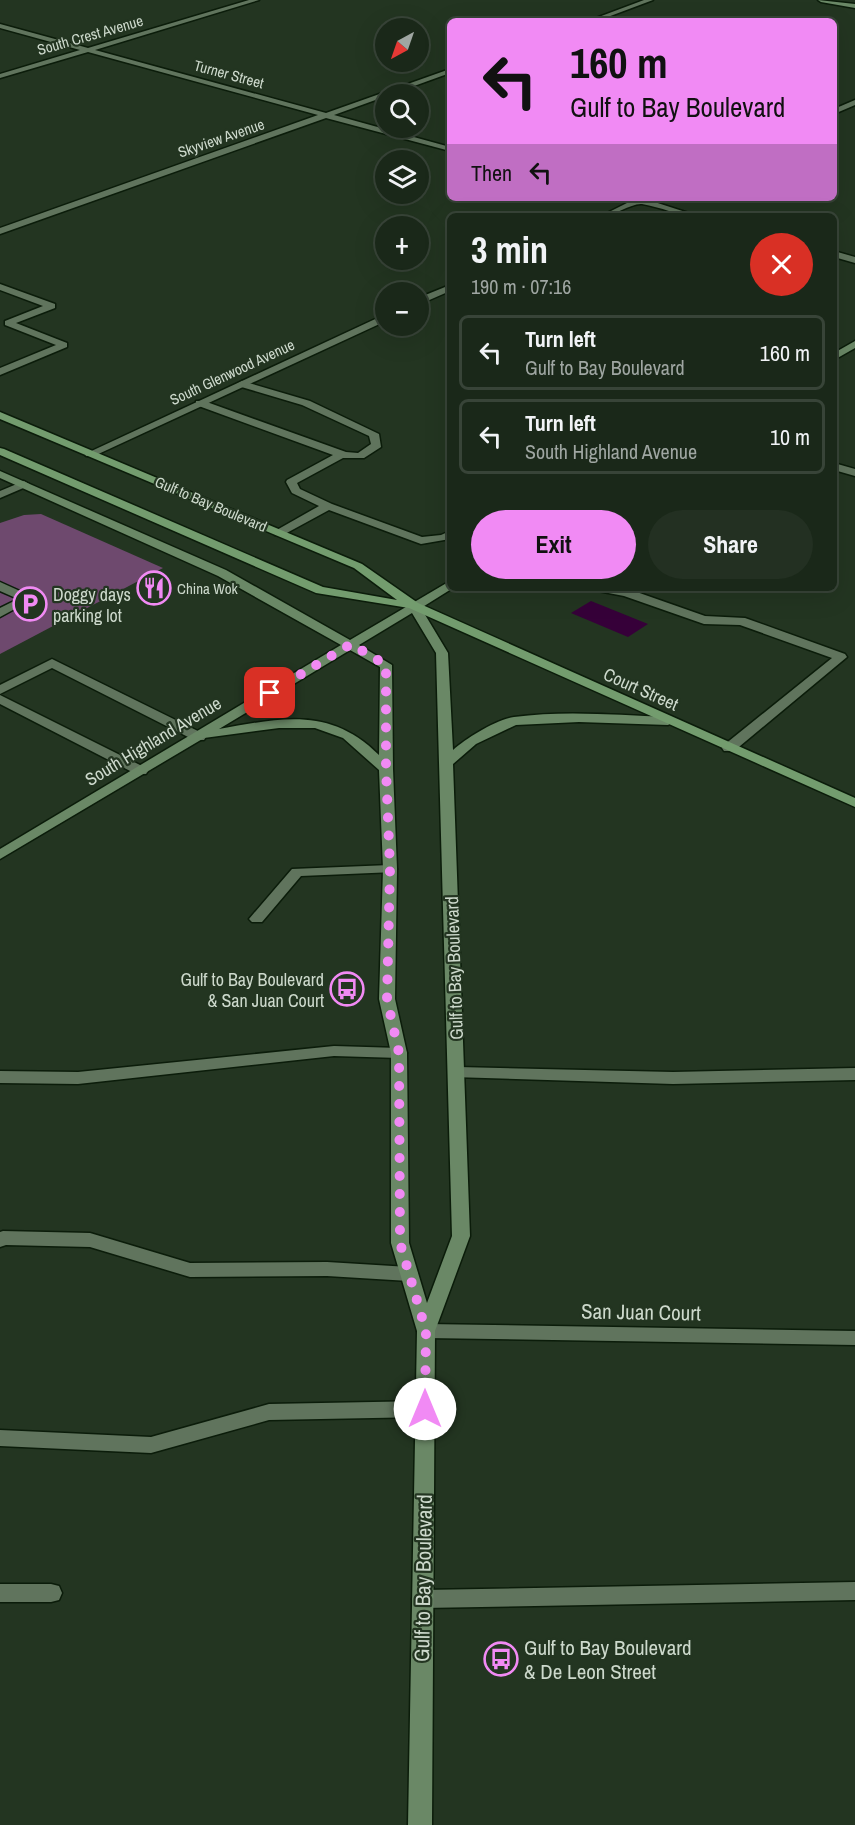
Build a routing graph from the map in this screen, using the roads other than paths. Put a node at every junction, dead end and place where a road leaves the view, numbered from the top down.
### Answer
1 (256, 0) edge
2 (650, 0) edge
3 (821, 0) edge
4 (855, 6) edge
5 (599, 18) edge
6 (0, 26) edge
7 (87, 50) junction
8 (447, 72) edge
9 (0, 75) edge
10 (855, 102) edge
11 (837, 111) edge
12 (327, 115) junction
13 (447, 148) edge
14 (637, 201) edge
15 (647, 201) edge
16 (611, 213) edge
17 (685, 213) edge
18 (0, 231) edge
19 (837, 255) edge
20 (855, 260) edge
21 (0, 287) edge
22 (447, 289) edge
23 (429, 297) edge
24 (4, 321) edge
25 (375, 322) edge
26 (855, 344) edge
27 (837, 355) edge
28 (0, 372) edge
29 (242, 384) junction
30 (200, 403) junction
31 (0, 415) edge
32 (0, 451) edge
33 (90, 454) junction
34 (342, 454) junction
35 (837, 467) edge
36 (855, 473) edge
37 (0, 474) edge
38 (24, 484) junction
39 (0, 495) edge
40 (327, 506) junction
41 (279, 533) junction
42 (447, 536) edge
43 (0, 586) edge
44 (447, 587) edge
45 (617, 591) edge
46 (414, 606) junction
47 (0, 613) edge
48 (351, 644) junction
49 (0, 690) edge
50 (0, 699) edge
51 (668, 721) junction
52 (199, 737) junction
53 (729, 748) junction
54 (447, 762) junction
55 (386, 769) junction
56 (141, 771) junction
57 (855, 803) edge
58 (0, 855) edge
59 (390, 868) junction
60 (257, 919) dead end
61 (399, 1053) junction
62 (458, 1072) junction
63 (855, 1074) edge
64 (0, 1077) edge
65 (0, 1240) edge
66 (409, 1274) junction
67 (426, 1331) junction
68 (855, 1338) edge
69 (425, 1409) junction
70 (0, 1438) edge
71 (855, 1592) edge
72 (0, 1593) edge
73 (51, 1593) dead end
74 (423, 1599) junction
75 (420, 1825) edge

1 - 7 street, South Crest Avenue
2 - 5 street
3 - 4 street
6 - 7 street, Turner Street
7 - 9 street, South Crest Avenue
7 - 12 street, Turner Street
8 - 12 street, Skyview Avenue
10 - 11 street
12 - 13 street, Turner Street
12 - 18 street, Skyview Avenue
14 - 16 street
15 - 17 street
19 - 20 street
21 - 24 street
22 - 23 street
24 - 28 street
25 - 29 street, South Glenwood Avenue
26 - 27 street
29 - 30 street, South Glenwood Avenue
29 - 34 street
30 - 33 street, South Glenwood Avenue
30 - 34 street
31 - 33 main road, Gulf to Bay Boulevard
32 - 46 main road, Gulf to Bay Boulevard
33 - 41 main road, Gulf to Bay Boulevard
34 - 40 street
35 - 36 street
37 - 38 street
38 - 39 street
38 - 48 street
40 - 41 street
40 - 42 street
41 - 46 main road, Gulf to Bay Boulevard
43 - 47 street
44 - 46 street, South Highland Avenue
45 - 53 street
46 - 48 street, South Highland Avenue
46 - 51 main road, Court Street
46 - 54 street, Gulf to Bay Boulevard
48 - 52 street, South Highland Avenue
48 - 55 street, Gulf to Bay Boulevard
49 - 52 street
50 - 56 street
51 - 53 main road, Court Street
51 - 54 street
52 - 55 street
52 - 56 street, South Highland Avenue
53 - 57 main road, Court Street
54 - 62 street, Gulf to Bay Boulevard
55 - 59 street, Gulf to Bay Boulevard
56 - 58 street, South Highland Avenue
59 - 60 street
59 - 61 street, Gulf to Bay Boulevard
61 - 64 street
61 - 66 street, Gulf to Bay Boulevard
62 - 63 street
62 - 67 street, Gulf to Bay Boulevard
65 - 66 street
66 - 67 street, Gulf to Bay Boulevard
67 - 68 street, San Juan Court
67 - 69 street, Gulf to Bay Boulevard
69 - 70 street
69 - 74 street, Gulf to Bay Boulevard
71 - 74 street
72 - 73 street
74 - 75 street, Gulf to Bay Boulevard

